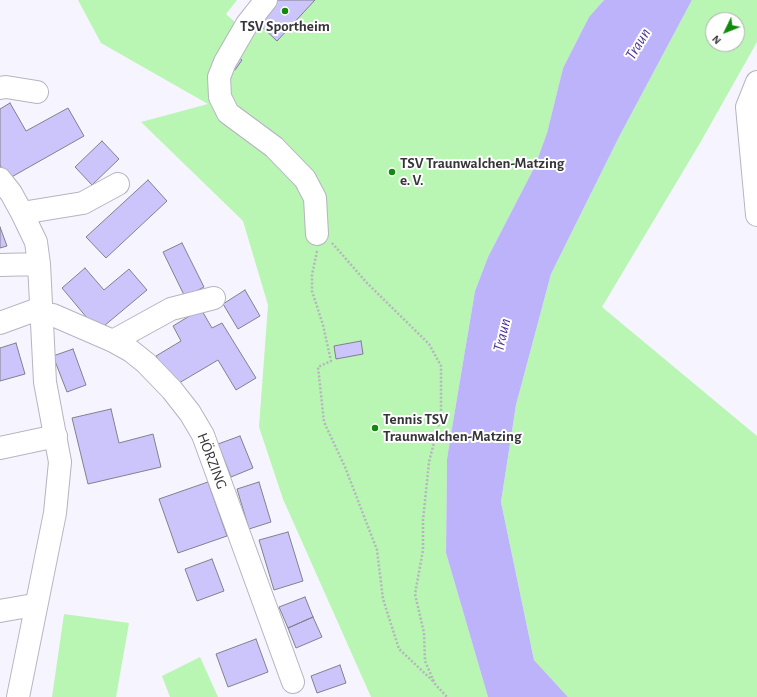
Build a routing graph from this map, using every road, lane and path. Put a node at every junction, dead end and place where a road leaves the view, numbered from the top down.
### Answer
1 (266, 0) edge
2 (757, 82) edge
3 (0, 88) edge
4 (37, 92) dead end
5 (0, 179) edge
6 (118, 184) dead end
7 (22, 213) junction
8 (757, 215) edge
9 (317, 229) junction
10 (39, 264) junction
11 (0, 265) edge
12 (214, 298) dead end
13 (41, 312) junction
14 (0, 323) edge
15 (113, 341) junction
16 (56, 436) junction
17 (0, 448) edge
18 (35, 607) junction
19 (0, 611) edge
20 (293, 682) dead end
21 (435, 684) junction
22 (18, 697) edge
23 (447, 697) edge

1 - 9 street
2 - 8 street
3 - 4 street
5 - 7 street
6 - 7 street
7 - 10 street
9 - 21 path
9 - 21 path
10 - 11 street
10 - 13 street
12 - 15 street
13 - 14 street
13 - 15 street, HÖRZING
13 - 16 street
15 - 20 street, HÖRZING
16 - 17 street
16 - 18 street
18 - 19 street
18 - 22 street
21 - 23 path

